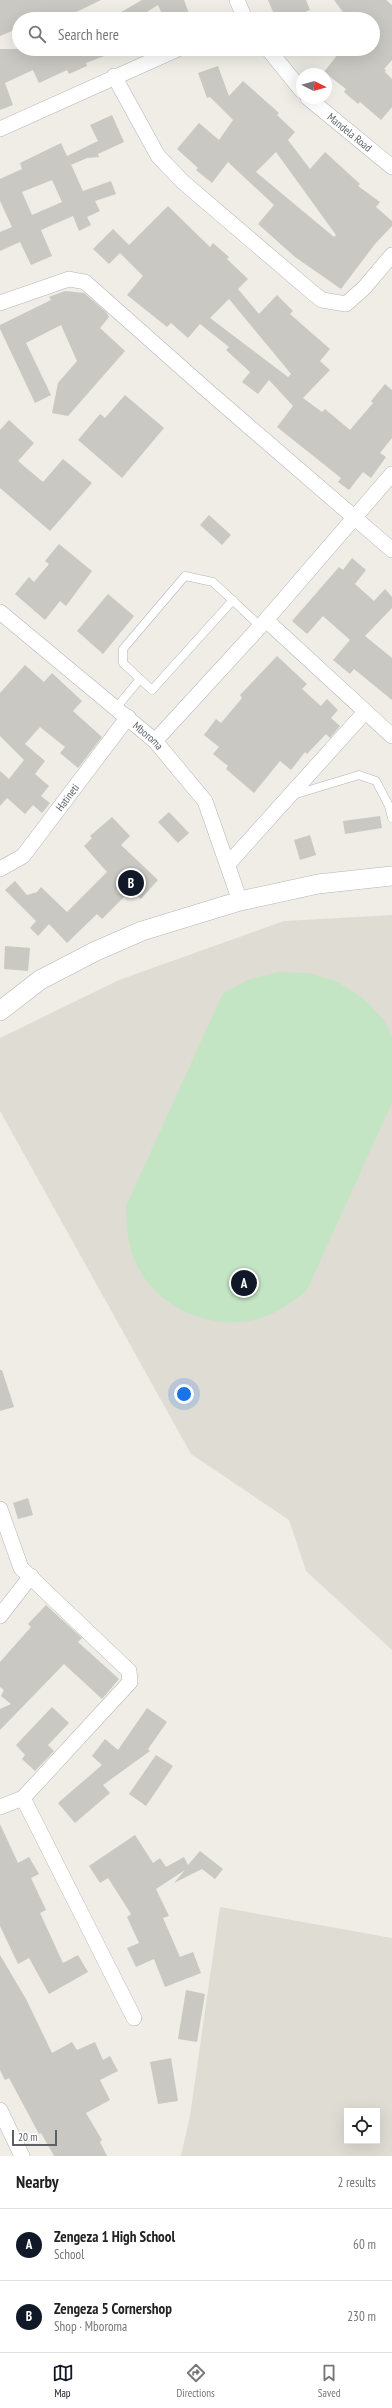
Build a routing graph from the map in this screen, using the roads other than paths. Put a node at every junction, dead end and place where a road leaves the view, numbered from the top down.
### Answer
1 (237, 0) edge
2 (242, 12) edge
3 (161, 56) edge
4 (274, 56) edge
5 (114, 76) junction
6 (296, 84) edge
7 (315, 104) edge
8 (0, 129) edge
9 (392, 166) edge
10 (392, 255) edge
11 (0, 303) edge
12 (392, 474) edge
13 (356, 516) junction
14 (392, 550) edge
15 (233, 600) junction
16 (1, 615) edge
17 (263, 623) junction
18 (140, 679) junction
19 (122, 712) junction
20 (365, 712) junction
21 (392, 736) edge
22 (154, 741) junction
23 (289, 796) junction
24 (392, 818) edge
25 (228, 864) junction
26 (0, 869) edge
27 (392, 876) edge
28 (240, 901) junction
29 (0, 1011) edge
30 (0, 1509) edge
31 (31, 1576) junction
32 (0, 1616) edge
33 (23, 1798) junction
34 (0, 1807) edge
35 (134, 2018) dead end
36 (0, 2110) edge
37 (22, 2156) edge

1 - 2 street
3 - 5 street
4 - 6 street
5 - 8 street
5 - 10 street
7 - 9 street, Mandela Road
11 - 13 street
12 - 13 street
13 - 14 street
13 - 17 street
15 - 17 lane
15 - 18 lane
15 - 18 lane
16 - 19 street, Mboroma
17 - 20 street
17 - 22 street
18 - 19 lane
19 - 22 street, Mboroma
19 - 26 street, Hatineti
20 - 21 street
20 - 23 street
22 - 25 street, Mboroma
23 - 24 lane
23 - 25 street
25 - 28 street, Mboroma
27 - 28 street
28 - 29 street
30 - 31 street
31 - 32 street
31 - 33 street
33 - 34 street
33 - 35 street
36 - 37 street

